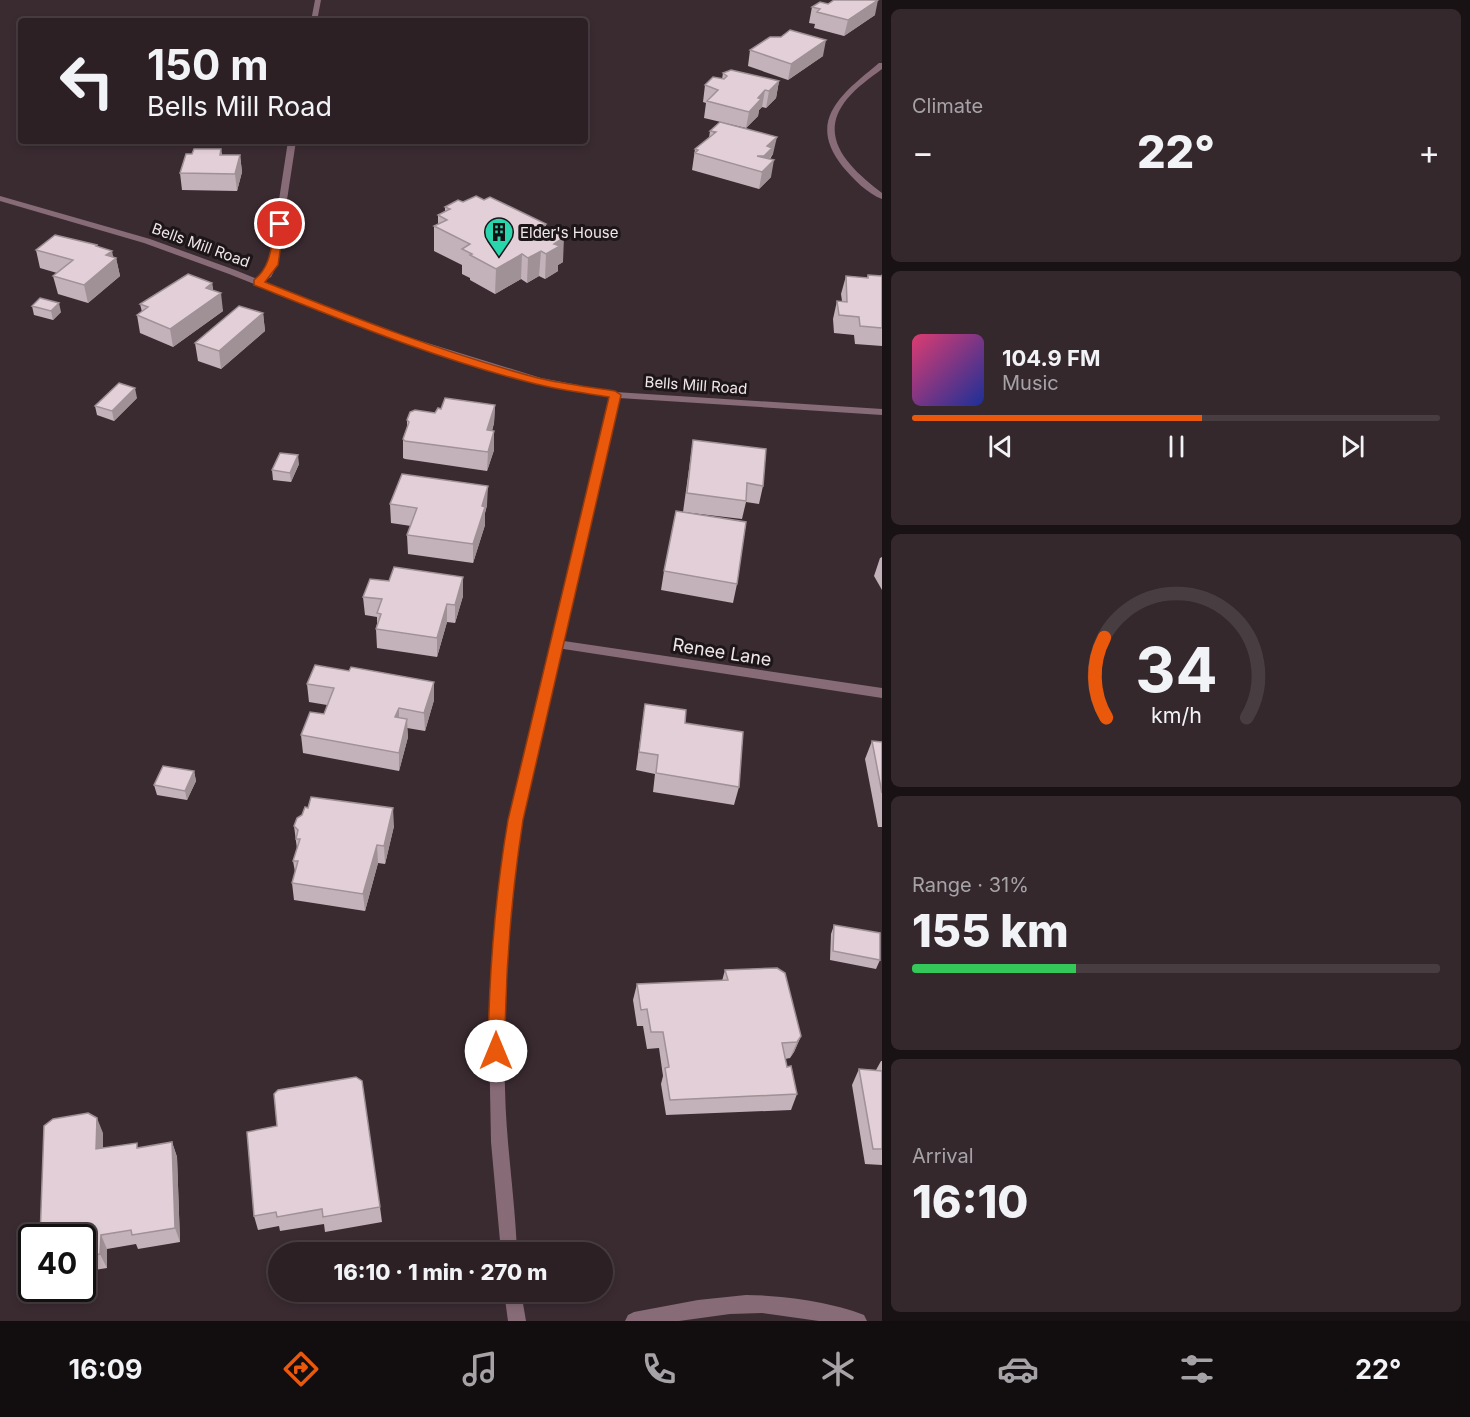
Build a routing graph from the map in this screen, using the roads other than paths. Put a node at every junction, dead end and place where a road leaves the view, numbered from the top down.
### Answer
1 (318, 0) edge
2 (315, 18) edge
3 (882, 65) edge
4 (292, 144) edge
5 (882, 197) edge
6 (0, 198) edge
7 (258, 282) junction
8 (615, 395) junction
9 (882, 412) edge
10 (557, 644) junction
11 (882, 693) edge
12 (508, 1242) edge
13 (514, 1302) edge
14 (517, 1321) edge
15 (634, 1321) edge
16 (858, 1321) edge

1 - 2 street
3 - 5 street
4 - 7 street
6 - 7 street, Bells Mill Road
7 - 8 street, Bells Mill Road
8 - 9 street, Bells Mill Road
8 - 10 street
10 - 11 street, Renee Lane
10 - 12 street
13 - 14 street
15 - 16 street

